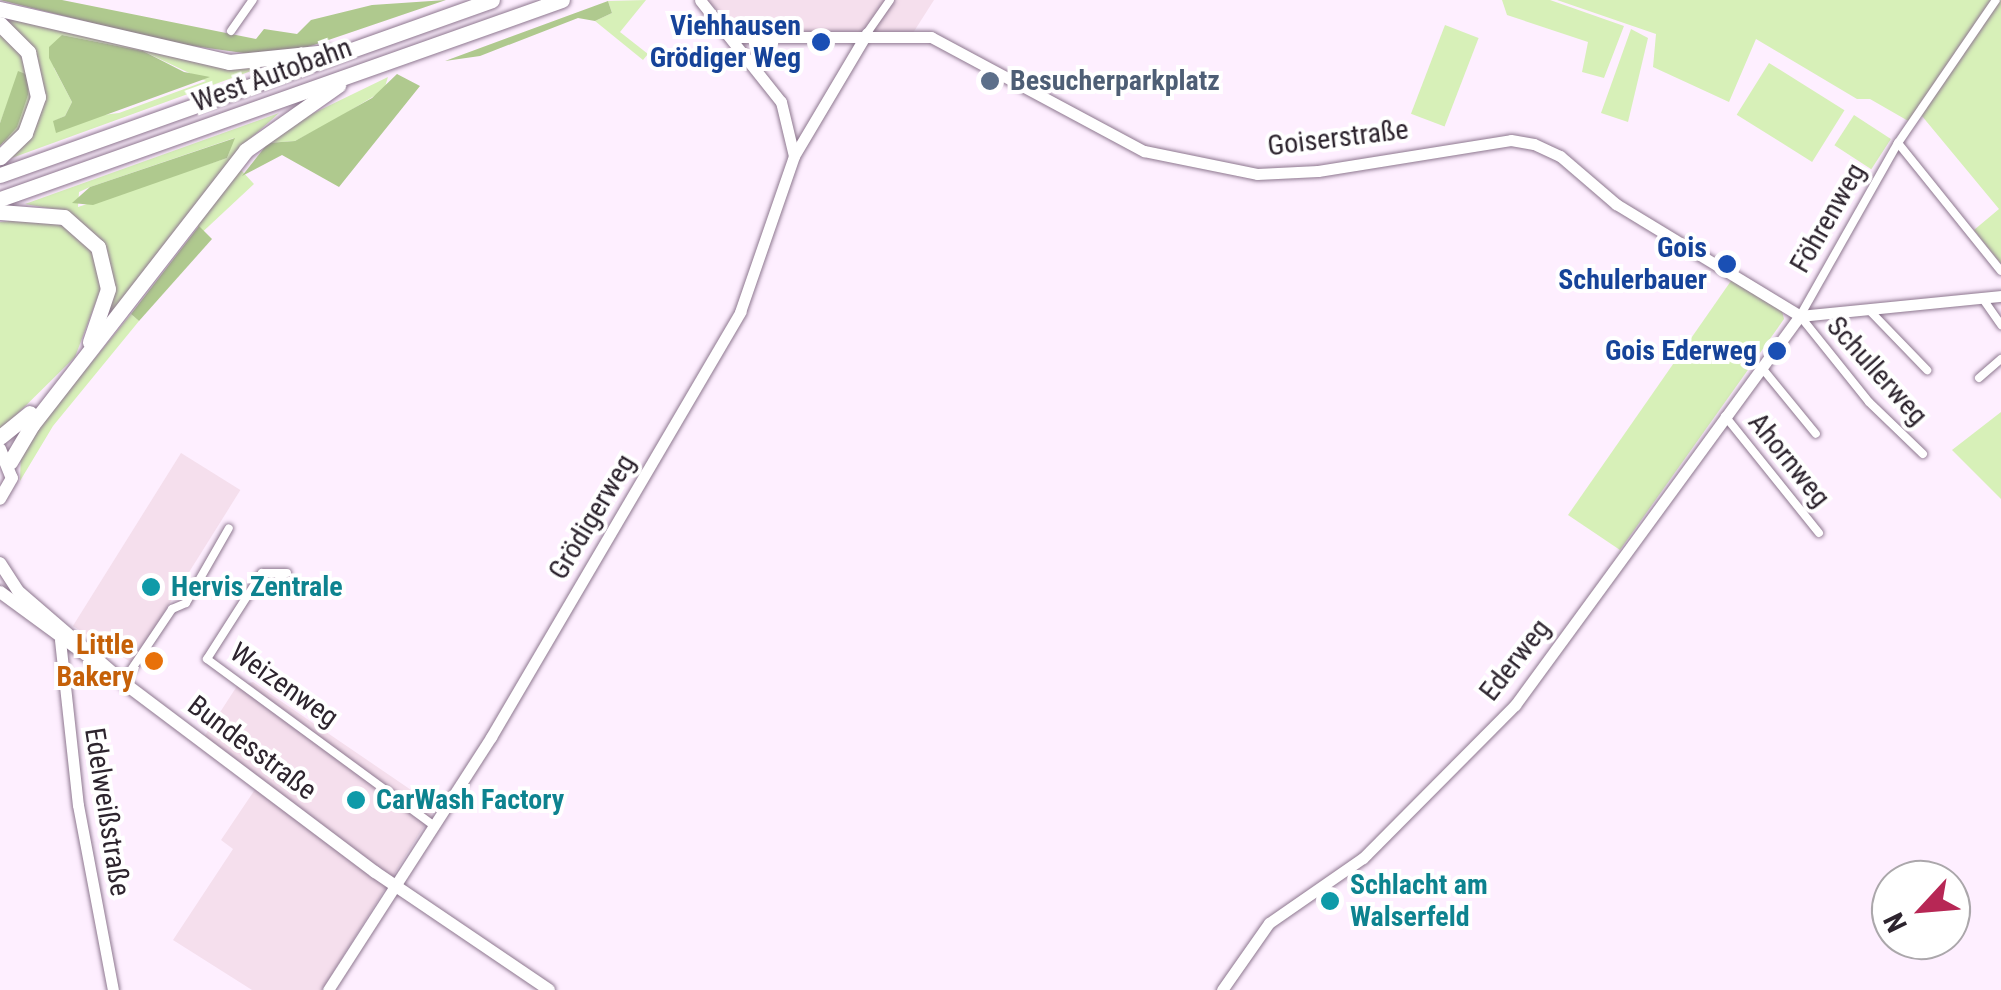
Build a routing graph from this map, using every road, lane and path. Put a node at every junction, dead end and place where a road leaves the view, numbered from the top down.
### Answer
1 (252, 0) edge
2 (492, 0) edge
3 (562, 0) edge
4 (700, 0) edge
5 (890, 0) edge
6 (1996, 0) edge
7 (0, 8) edge
8 (0, 24) edge
9 (232, 31) dead end
10 (868, 33) junction
11 (731, 36) junction
12 (356, 48) junction
13 (363, 69) junction
14 (1898, 143) junction
15 (794, 156) junction
16 (0, 157) edge
17 (0, 176) edge
18 (0, 198) edge
19 (0, 212) edge
20 (2001, 271) edge
21 (2001, 296) edge
22 (1983, 300) junction
23 (1871, 312) junction
24 (1800, 316) junction
25 (2001, 325) edge
26 (2001, 358) edge
27 (1760, 365) junction
28 (1927, 370) dead end
29 (1979, 378) dead end
30 (1724, 414) junction
31 (1816, 434) dead end
32 (0, 436) edge
33 (1924, 454) dead end
34 (5, 456) edge
35 (0, 499) edge
36 (229, 528) dead end
37 (1819, 533) dead end
38 (0, 563) edge
39 (287, 574) dead end
40 (0, 592) edge
41 (60, 640) junction
42 (119, 678) junction
43 (434, 826) junction
44 (396, 887) junction
45 (113, 990) edge
46 (328, 990) edge
47 (549, 990) edge
48 (1222, 990) edge

1 - 9 street
2 - 12 highway, West Autobahn
3 - 13 highway, West Autobahn
4 - 11 street
5 - 10 street
6 - 14 street, Föhrenweg
7 - 12 highway
8 - 16 highway
10 - 11 street, Goiserstraße
10 - 15 street, Grödigerweg
10 - 24 street, Goiserstraße
11 - 15 street
12 - 17 highway, West Autobahn
13 - 18 highway, West Autobahn
13 - 34 highway
14 - 20 street, Föhrenweg
14 - 24 street, Föhrenweg
15 - 43 street, Grödigerweg
19 - 32 highway
21 - 22 street
22 - 23 street
22 - 25 street
23 - 24 street
23 - 28 street
24 - 27 street, Ederweg
24 - 33 street, Schullerweg
26 - 29 street
27 - 30 street, Ederweg
27 - 31 street, Ahornweg
30 - 37 street, Ahornweg
30 - 48 street, Ederweg
34 - 35 main road
36 - 42 street
38 - 42 main road, Bundesstraße
39 - 43 street, Weizenweg
40 - 41 main road, Bundesstraße
41 - 42 main road, Bundesstraße
41 - 45 street, Edelweißstraße
42 - 44 main road, Bundesstraße
43 - 44 street, Grödigerweg
44 - 46 street, Grödigerweg
44 - 47 main road, Bundesstraße

